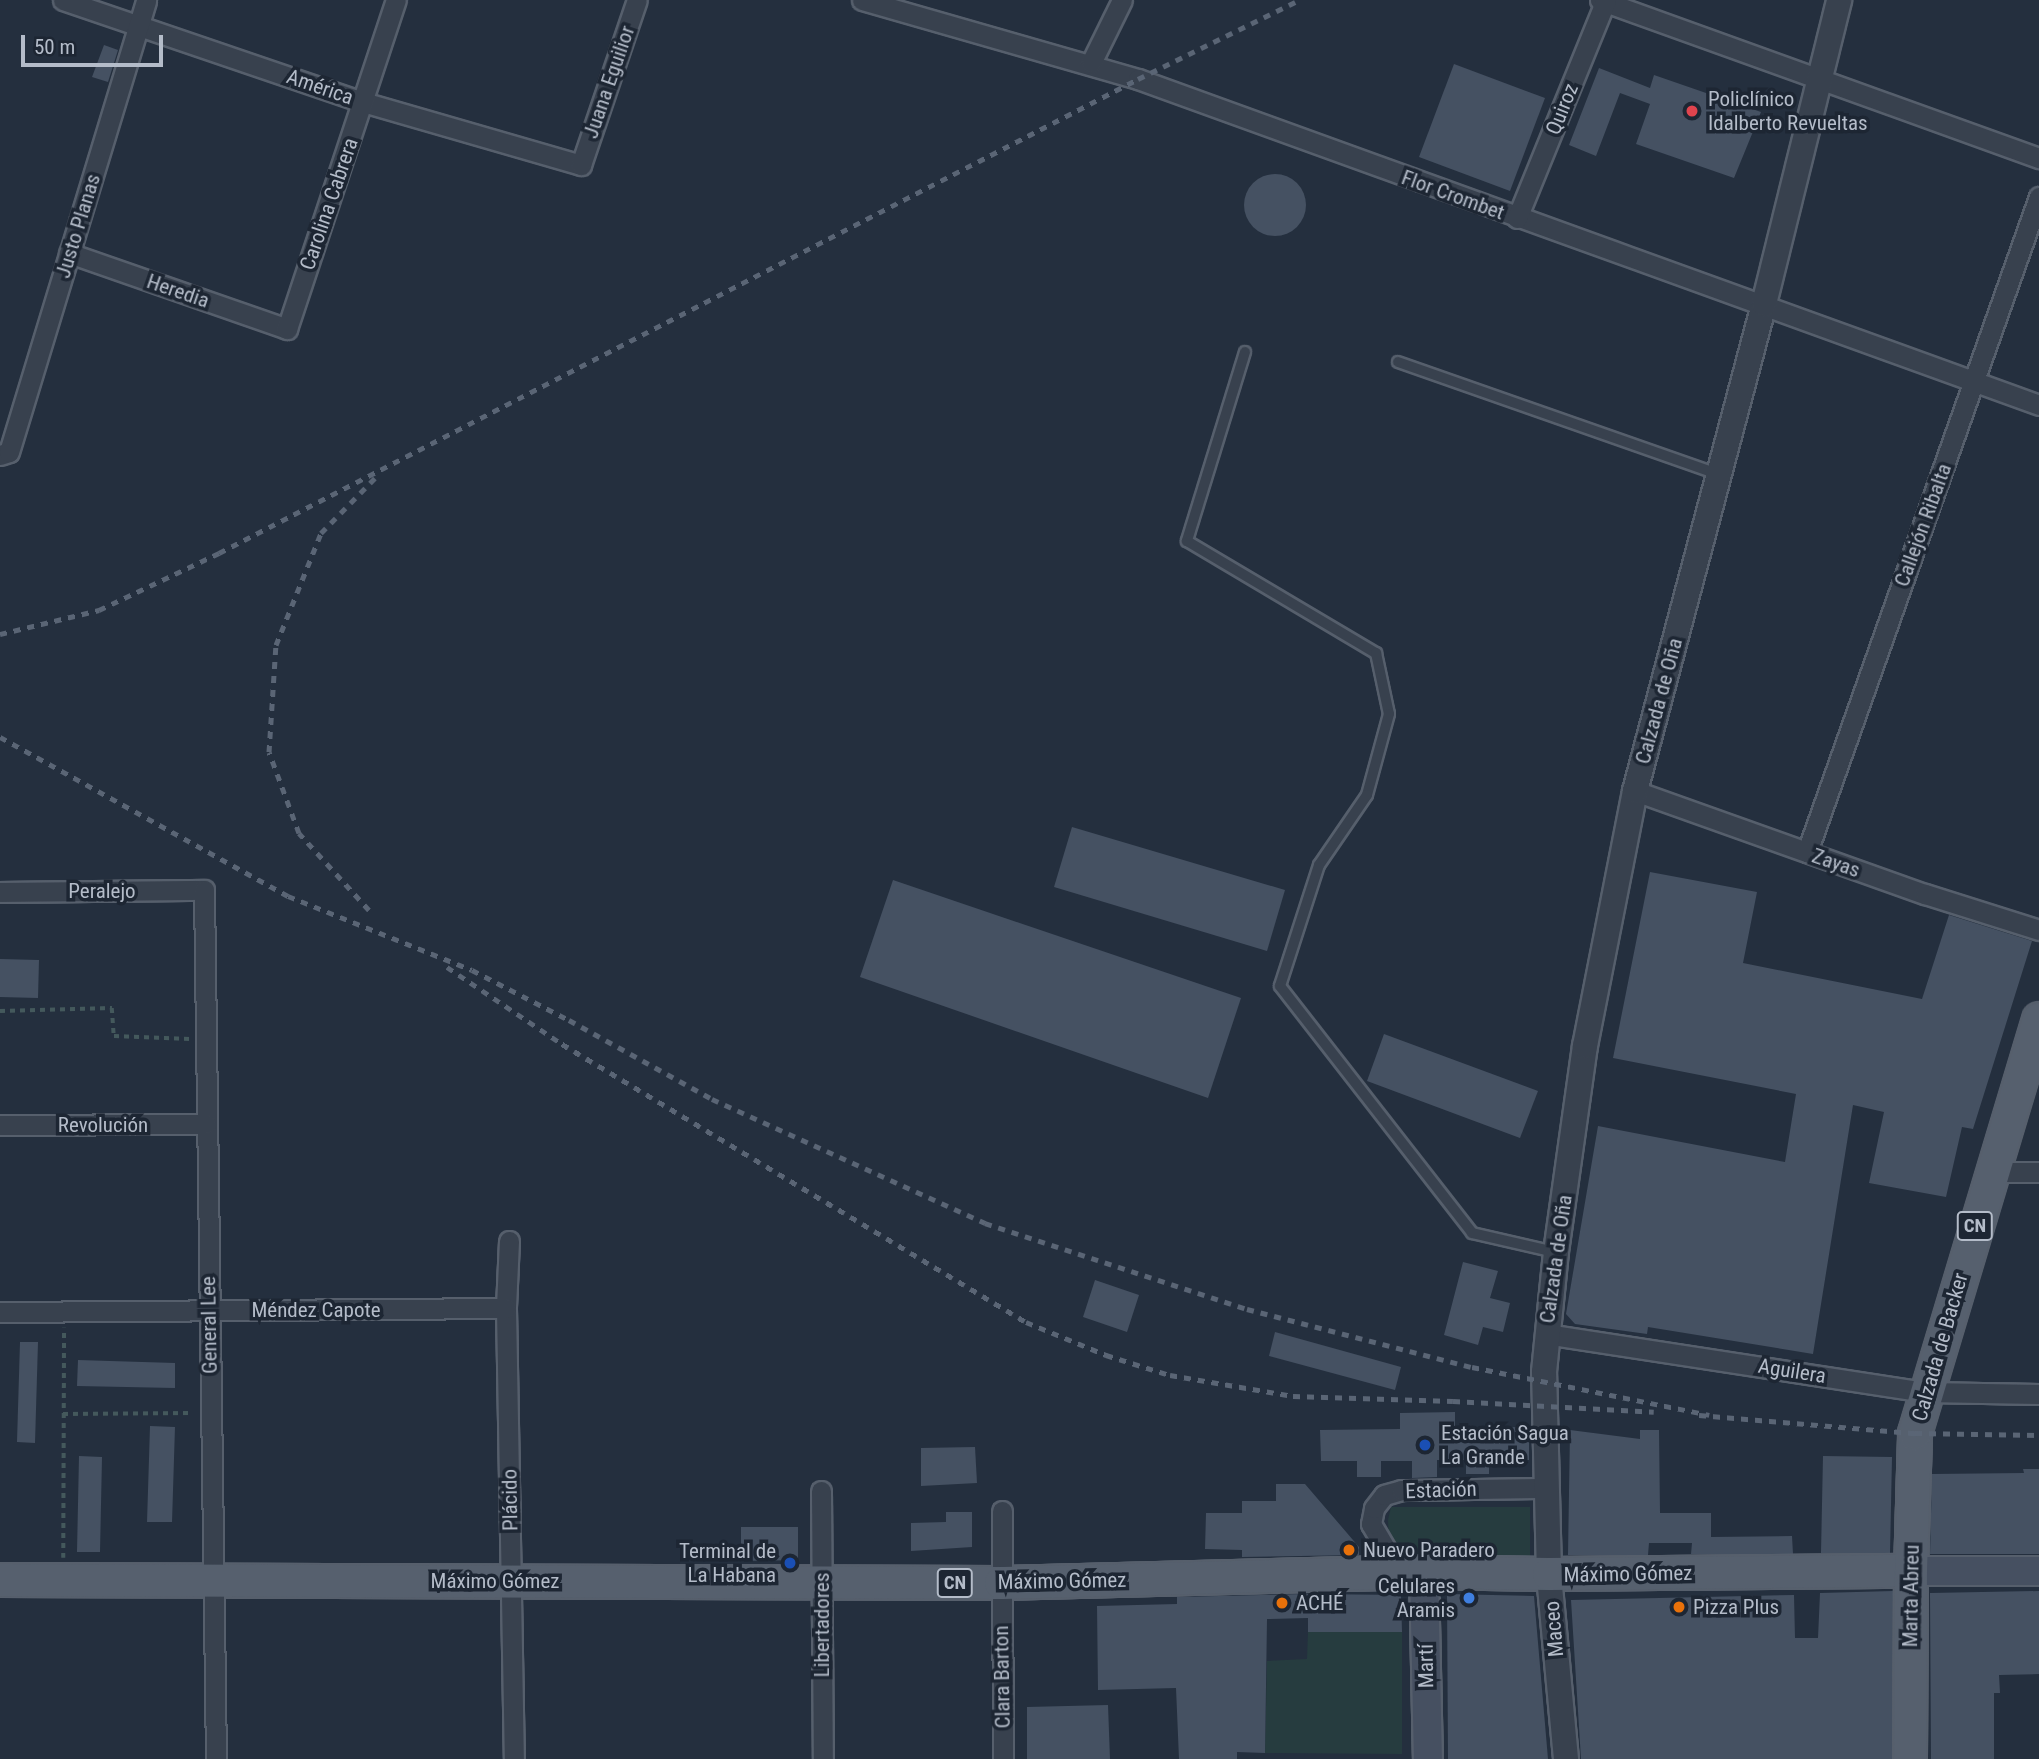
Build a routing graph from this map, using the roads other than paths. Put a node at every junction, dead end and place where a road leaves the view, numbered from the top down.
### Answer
1 (63, 0) edge
2 (146, 0) edge
3 (396, 0) edge
4 (637, 0) edge
5 (862, 0) edge
6 (1122, 0) edge
7 (1839, 0) edge
8 (1604, 1) edge
9 (884, 3) edge
10 (138, 26) junction
11 (1091, 63) junction
12 (1819, 80) junction
13 (363, 102) junction
14 (2039, 158) edge
15 (581, 164) joint
16 (2039, 197) edge
17 (1517, 218) junction
18 (69, 253) junction
19 (1764, 304) junction
20 (287, 328) joint
21 (1245, 352) dead end
22 (1398, 362) dead end
23 (1974, 381) junction
24 (2039, 405) edge
25 (4, 454) edge
26 (1719, 474) junction
27 (1635, 791) junction
28 (1807, 852) junction
29 (204, 891) joint
30 (0, 892) edge
31 (2039, 930) edge
32 (2039, 1019) edge
33 (206, 1124) junction
34 (0, 1125) edge
35 (1991, 1172) junction
36 (2039, 1172) edge
37 (509, 1241) dead end
38 (1556, 1252) junction
39 (506, 1308) junction
40 (208, 1310) junction
41 (0, 1312) edge
42 (1546, 1334) junction
43 (1926, 1392) junction
44 (2039, 1394) edge
45 (1545, 1415) joint
46 (1915, 1433) joint
47 (1546, 1488) junction
48 (821, 1491) dead end
49 (1002, 1511) dead end
50 (1378, 1539) junction
51 (1910, 1571) junction
52 (2039, 1571) edge
53 (1412, 1573) junction
54 (1367, 1574) junction
55 (1549, 1574) junction
56 (0, 1580) edge
57 (511, 1581) junction
58 (213, 1582) junction
59 (822, 1583) junction
60 (1001, 1583) junction
61 (216, 1759) edge
62 (514, 1759) edge
63 (823, 1759) edge
64 (1003, 1759) edge
65 (1428, 1759) edge
66 (1566, 1759) edge
67 (1910, 1759) edge

1 - 10 street, América
2 - 10 street, Justo Planas
3 - 13 street, Carolina Cabrera
4 - 15 street, Juana Eguilior
5 - 9 street, Flor Crombet
6 - 11 street
7 - 12 street, Calzada de Oña
8 - 12 street
8 - 17 street, Quiroz
9 - 11 street, Flor Crombet
10 - 13 street, América
10 - 18 street, Justo Planas
11 - 17 street, Flor Crombet
12 - 14 street
12 - 19 street, Calzada de Oña
13 - 15 street, América
13 - 20 street, Carolina Cabrera
16 - 23 street, Callejón Ribalta
17 - 19 street, Flor Crombet
18 - 20 street, Heredia
18 - 25 street, Justo Planas
19 - 23 street, Flor Crombet
19 - 26 street, Calzada de Oña
21 - 38 lane
22 - 26 lane
23 - 24 street, Flor Crombet
23 - 28 street, Callejón Ribalta
26 - 27 street, Calzada de Oña
27 - 28 street, Zayas
27 - 38 street, Calzada de Oña
28 - 31 street, Zayas
29 - 30 street, Peralejo
29 - 33 street, General Lee
32 - 35 main road, Calzada de Backer / CN
33 - 34 street, Revolución
33 - 40 street, General Lee
35 - 36 street
35 - 43 main road, Calzada de Backer / CN
37 - 39 street, Plácido
38 - 42 street, Calzada de Oña
39 - 40 street, Méndez Capote
39 - 57 street, Plácido
40 - 41 street, Méndez Capote
40 - 58 street, General Lee
42 - 43 street, Aguilera
42 - 45 street, Calzada de Oña
43 - 44 street, Aguilera
43 - 46 main road, Calzada de Backer / CN
45 - 47 street, Maceo
46 - 51 main road, Marta Abreu / CN
47 - 50 street, Estación
47 - 55 street, Maceo
48 - 59 street, Libertadores
49 - 60 street, Clara Barton
50 - 53 street, Estación
50 - 54 street
51 - 52 main road, Máximo Gómez
51 - 55 main road, Máximo Gómez / CN
51 - 67 main road, Marta Abreu / CN
53 - 54 main road, Máximo Gómez / CN
53 - 55 main road, Máximo Gómez / CN
53 - 65 main road, Martí
54 - 60 main road, Máximo Gómez / CN
55 - 66 street, Maceo
56 - 58 main road, Máximo Gómez / CN
57 - 58 main road, Máximo Gómez / CN
57 - 59 main road, Máximo Gómez / CN
57 - 62 street, Plácido
58 - 61 street, General Lee
59 - 60 main road, Máximo Gómez / CN
59 - 63 street, Libertadores
60 - 64 street, Clara Barton

